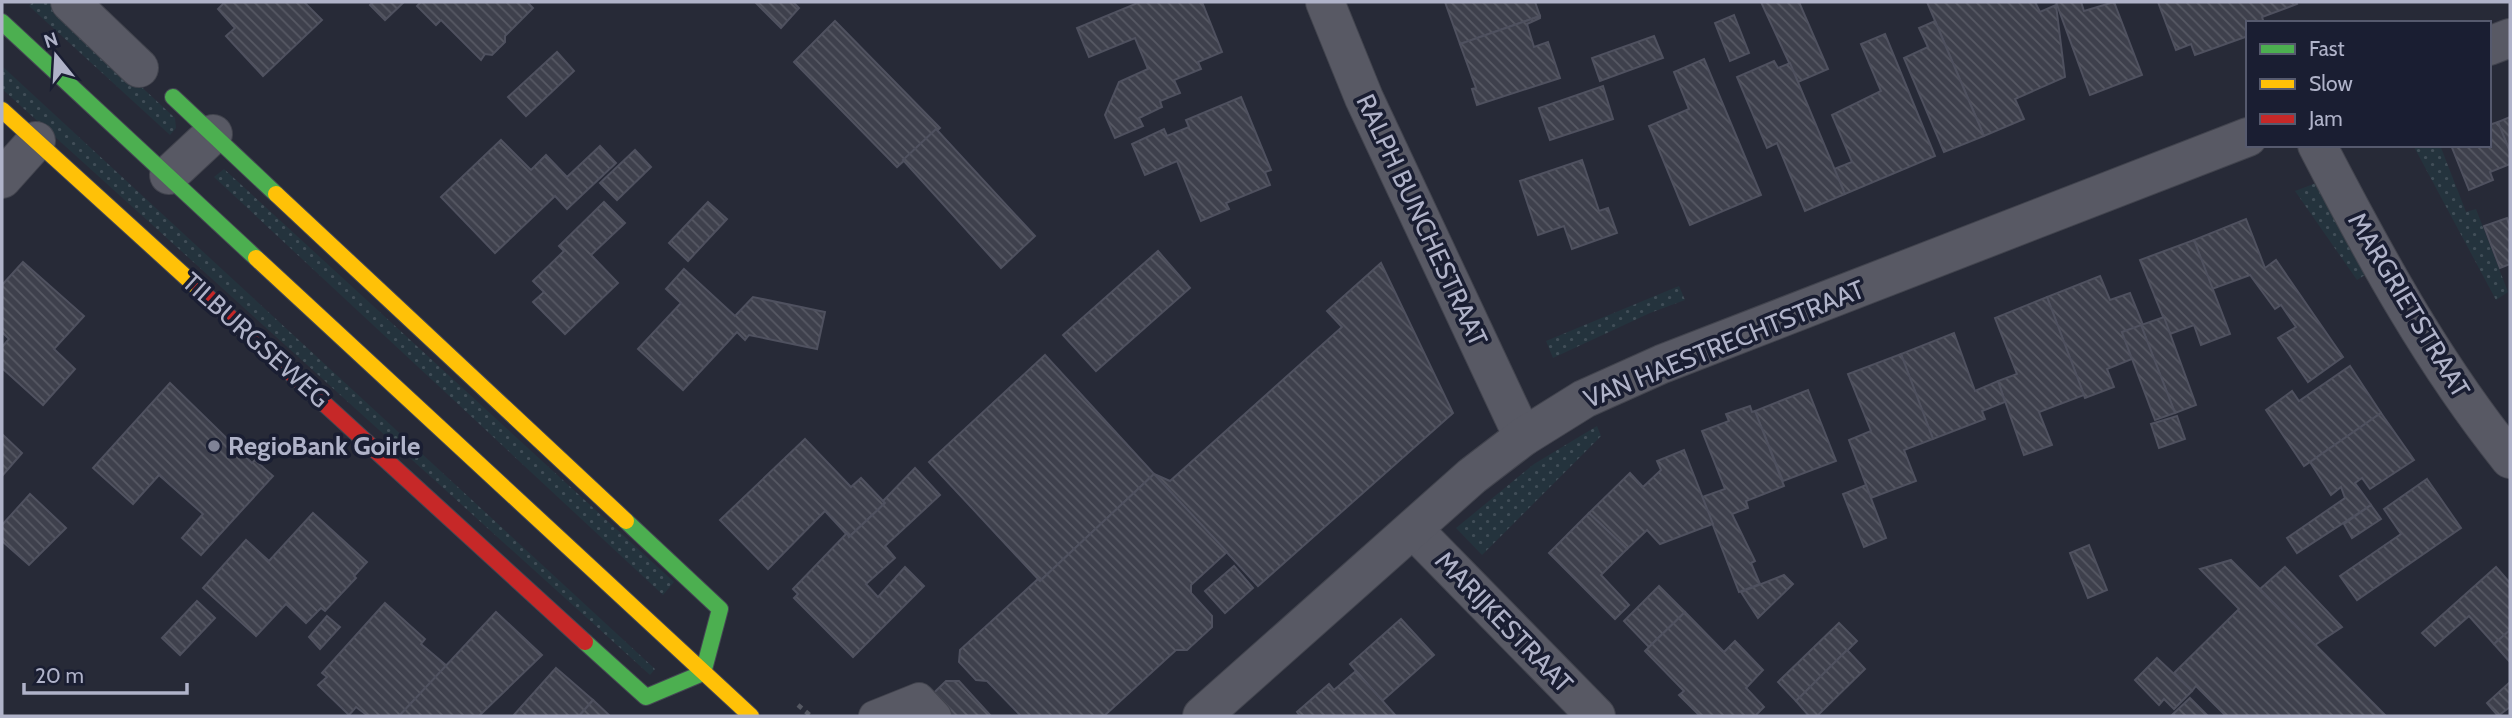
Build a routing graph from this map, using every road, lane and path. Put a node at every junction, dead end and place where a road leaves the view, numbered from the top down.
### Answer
1 (70, 2) edge
2 (1325, 2) edge
3 (2, 22) edge
4 (2510, 38) edge
5 (2491, 45) edge
6 (139, 68) dead end
7 (173, 97) dead end
8 (2, 110) edge
9 (213, 134) junction
10 (2246, 138) edge
11 (36, 141) junction
12 (2318, 147) edge
13 (169, 175) junction
14 (2, 179) edge
15 (1523, 437) junction
16 (2510, 459) edge
17 (1413, 529) junction
18 (704, 673) junction
19 (751, 716) edge
20 (874, 716) edge
21 (936, 716) edge
22 (1202, 716) edge
23 (1596, 716) edge

1 - 6 street
2 - 15 street, RALPH BUNCHESTRAAT
3 - 13 street
4 - 5 street
7 - 9 street
8 - 11 street, TILBURGSEWEG
9 - 13 street
9 - 18 street
10 - 15 street, VAN HAESTRECHTSTRAAT
11 - 14 street
11 - 18 street, TILBURGSEWEG
12 - 16 street, MARGRIETSTRAAT
13 - 18 street
15 - 17 street, VAN HAESTRECHTSTRAAT
17 - 22 street, VAN HAESTRECHTSTRAAT
17 - 23 street, MARIJKESTRAAT
18 - 19 street
20 - 21 lane

